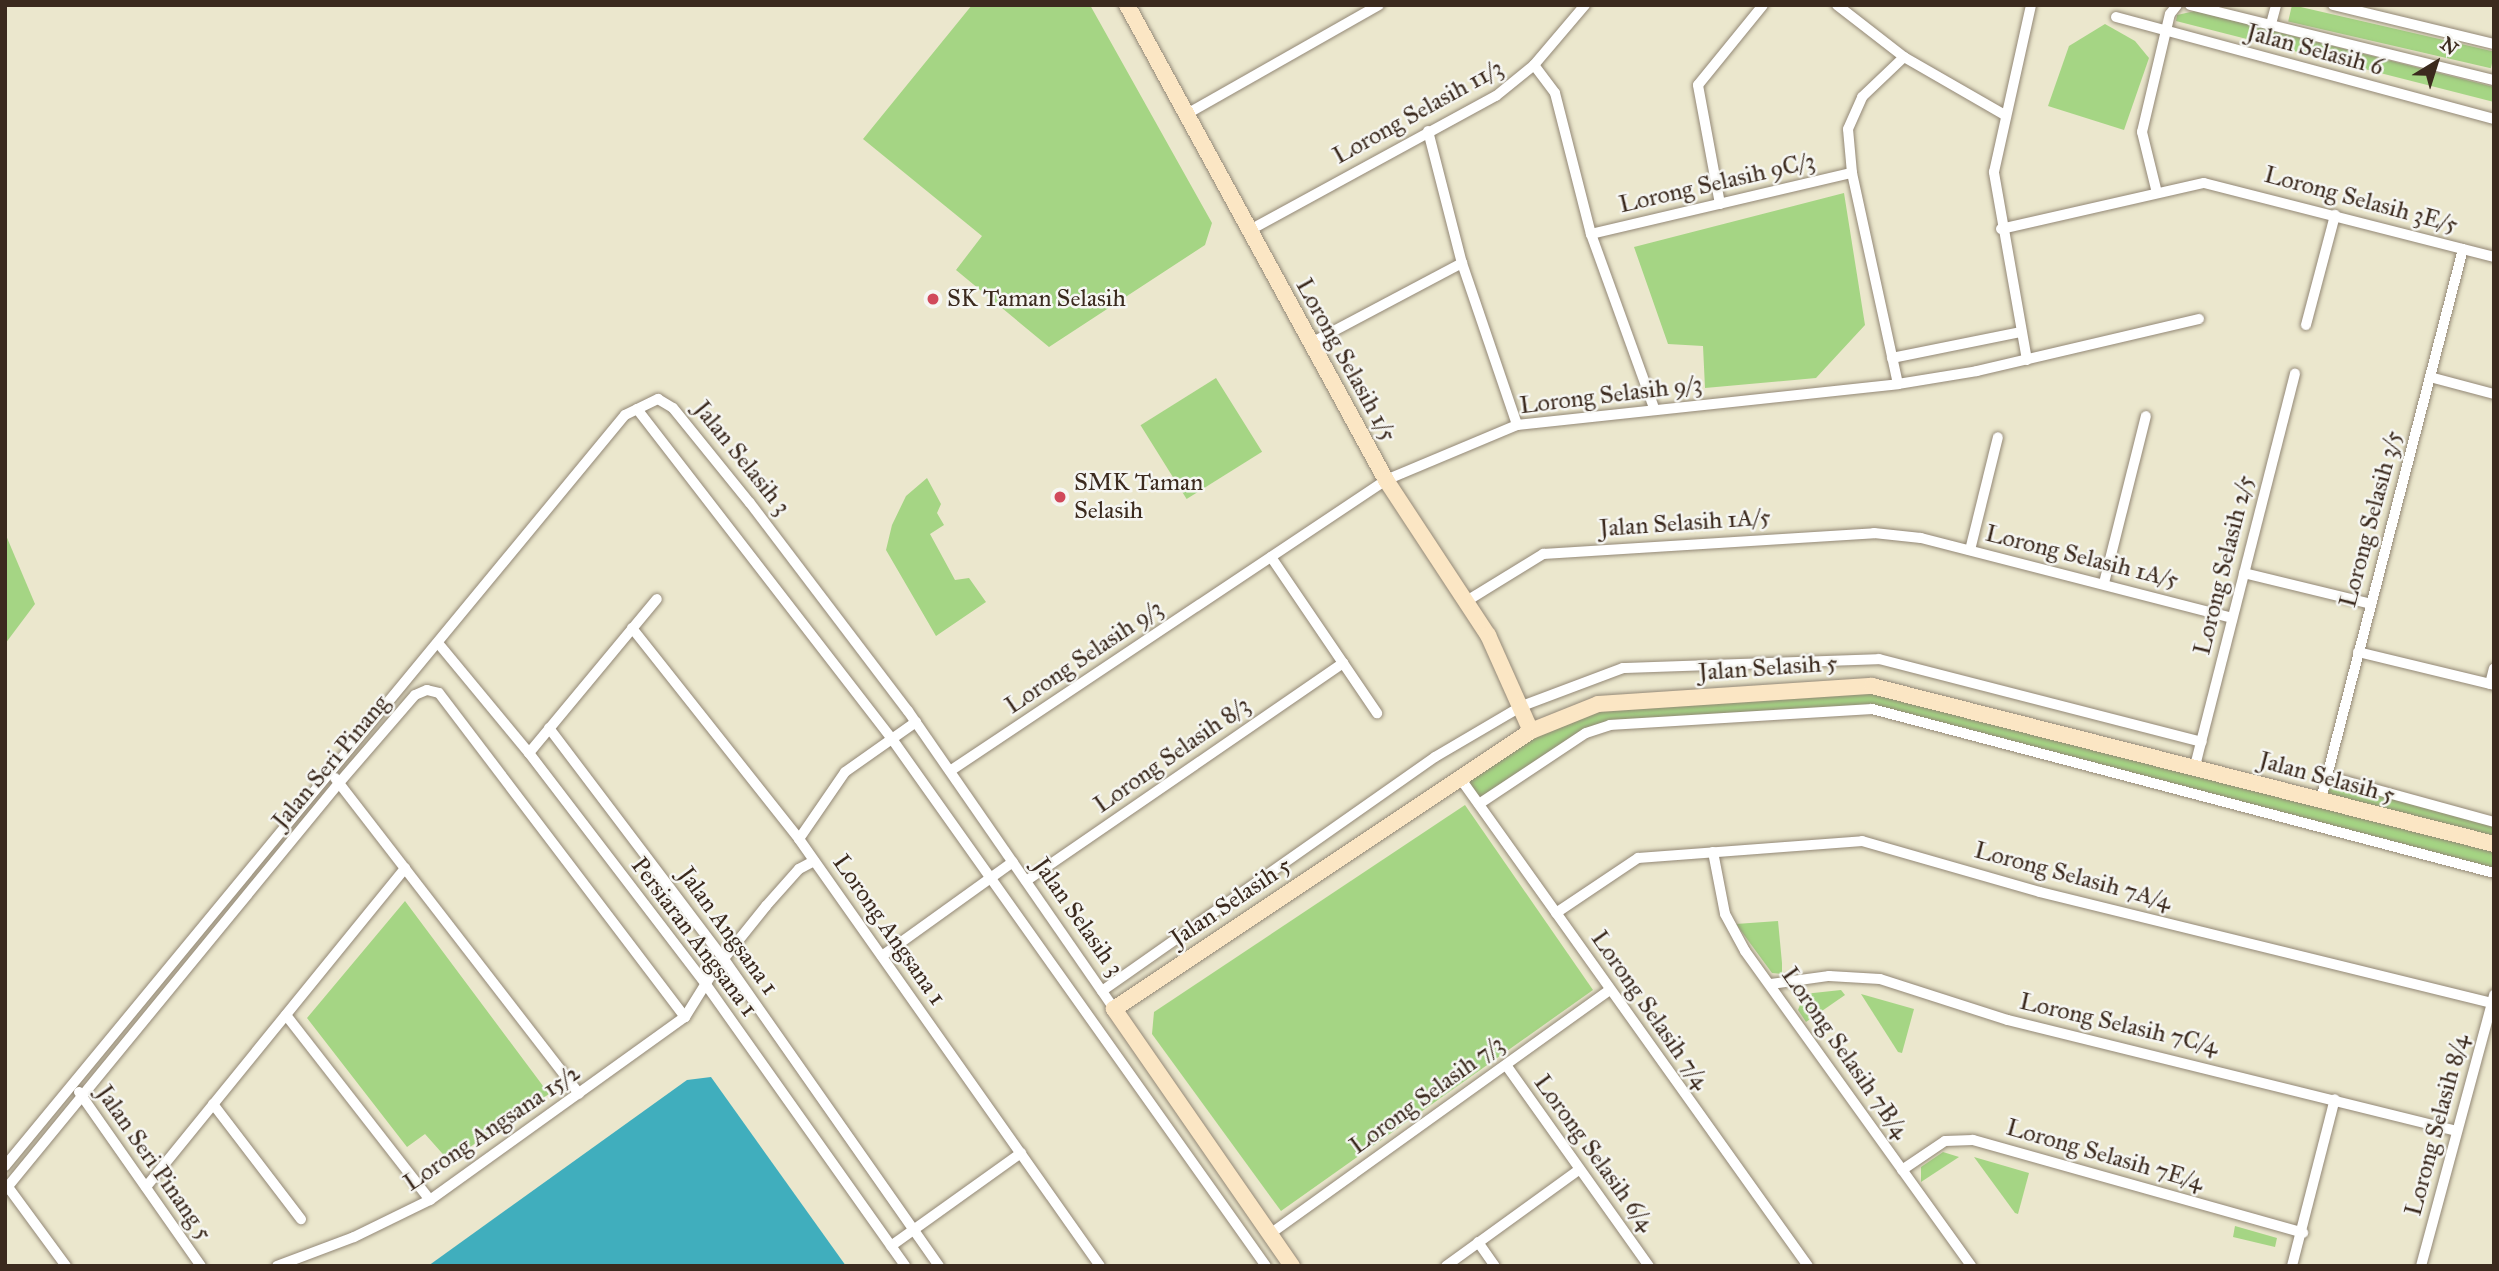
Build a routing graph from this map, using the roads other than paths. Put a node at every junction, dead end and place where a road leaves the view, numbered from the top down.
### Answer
1 (1127, 5) edge
2 (1379, 5) edge
3 (1586, 5) edge
4 (1763, 5) edge
5 (1837, 5) edge
6 (2031, 5) edge
7 (2177, 5) edge
8 (2190, 5) edge
9 (2276, 5) edge
10 (2333, 5) edge
11 (2116, 17) dead end
12 (2271, 24) junction
13 (2166, 32) junction
14 (2494, 44) edge
15 (1904, 57) junction
16 (1534, 65) junction
17 (2494, 80) edge
18 (1187, 114) junction
19 (2005, 115) junction
20 (2494, 119) edge
21 (1428, 131) junction
22 (1852, 173) junction
23 (2157, 193) junction
24 (1720, 204) junction
25 (2335, 215) junction
26 (2001, 229) junction
27 (1250, 230) junction
28 (1591, 234) junction
29 (2463, 249) junction
30 (2494, 257) edge
31 (1462, 263) junction
32 (2199, 319) dead end
33 (2306, 326) dead end
34 (2021, 332) junction
35 (1311, 343) junction
36 (1892, 358) junction
37 (2027, 360) junction
38 (2295, 374) dead end
39 (2430, 377) junction
40 (1898, 384) junction
41 (2494, 394) edge
42 (1654, 408) junction
43 (637, 409) junction
44 (2146, 416) dead end
45 (1517, 425) junction
46 (1997, 438) dead end
47 (1386, 481) junction
48 (1921, 538) joint
49 (1970, 550) junction
50 (1271, 557) junction
51 (2244, 573) junction
52 (2104, 583) junction
53 (657, 599) dead end
54 (1465, 601) junction
55 (2371, 604) junction
56 (2232, 618) junction
57 (632, 628) junction
58 (438, 643) junction
59 (2358, 652) junction
60 (1343, 663) junction
61 (2494, 668) edge
62 (2492, 684) edge
63 (1522, 706) junction
64 (1377, 713) dead end
65 (916, 722) junction
66 (550, 728) junction
67 (1531, 731) junction
68 (892, 739) junction
69 (2202, 742) junction
70 (529, 753) junction
71 (2195, 766) junction
72 (950, 771) junction
73 (330, 772) junction
74 (2326, 776) junction
75 (1460, 778) junction
76 (339, 783) junction
77 (2320, 799) junction
78 (1479, 804) junction
79 (2494, 822) edge
80 (799, 839) junction
81 (2494, 844) edge
82 (1713, 852) junction
83 (814, 861) junction
84 (1013, 862) junction
85 (405, 869) junction
86 (2494, 873) edge
87 (991, 878) junction
88 (1026, 881) junction
89 (1556, 913) junction
90 (882, 956) junction
91 (724, 959) junction
92 (1771, 984) junction
93 (706, 986) junction
94 (1609, 990) junction
95 (1102, 991) junction
96 (2493, 999) edge
97 (1114, 1009) junction
98 (286, 1015) junction
99 (685, 1017) junction
100 (1506, 1065) junction
101 (73, 1083) junction
102 (579, 1094) junction
103 (82, 1097) junction
104 (2335, 1099) junction
105 (213, 1104) junction
106 (2456, 1131) junction
107 (1021, 1153) junction
108 (5, 1166) edge
109 (1580, 1169) junction
110 (1902, 1170) junction
111 (146, 1187) junction
112 (7, 1189) edge
113 (430, 1200) junction
114 (301, 1219) dead end
115 (914, 1230) junction
116 (2303, 1233) junction
117 (1270, 1234) junction
118 (1478, 1242) junction
119 (891, 1246) junction
120 (303, 1261) edge
121 (66, 1266) edge
122 (201, 1266) edge
123 (277, 1266) edge
124 (905, 1266) edge
125 (939, 1266) edge
126 (1100, 1266) edge
127 (1266, 1266) edge
128 (1293, 1266) edge
129 (1446, 1266) edge
130 (1495, 1266) edge
131 (1649, 1266) edge
132 (1808, 1266) edge
133 (1971, 1266) edge
134 (2292, 1266) edge
135 (2421, 1266) edge

1 - 18 street, Lorong Selasih 1/5
2 - 18 street
3 - 16 street, Lorong Selasih 11/3
4 - 24 street
5 - 15 street
6 - 19 street
7 - 13 street
8 - 12 street
9 - 12 street
10 - 14 street
11 - 13 street, Jalan Selasih 6
12 - 17 street
13 - 20 street, Jalan Selasih 6
13 - 23 street
15 - 19 street
15 - 22 street
16 - 21 street, Lorong Selasih 11/3
16 - 28 street
18 - 27 street, Lorong Selasih 1/5
19 - 26 street
21 - 27 street, Lorong Selasih 11/3
21 - 31 street
22 - 24 street, Lorong Selasih 9C/3
22 - 36 street
23 - 25 street, Lorong Selasih 3E/5
23 - 26 street
24 - 28 street, Lorong Selasih 9C/3
25 - 29 street, Lorong Selasih 3E/5
25 - 33 street
26 - 34 street
27 - 35 street, Lorong Selasih 1/5
28 - 42 street
29 - 30 street, Lorong Selasih 3E/5
29 - 39 street, Lorong Selasih 3/5
31 - 35 street
31 - 45 street
32 - 37 street, Lorong Selasih 9/3
34 - 36 street
34 - 37 street
35 - 47 street, Lorong Selasih 1/5
36 - 40 street
37 - 40 street, Lorong Selasih 9/3
38 - 51 street, Lorong Selasih 2/5
39 - 41 street
39 - 55 street, Lorong Selasih 3/5
40 - 42 street, Lorong Selasih 9/3
42 - 45 street, Lorong Selasih 9/3
43 - 58 street, Jalan Seri Pinang
43 - 65 street, Jalan Selasih 3
43 - 68 street, Jalan Selasih 3
44 - 52 street
45 - 47 street, Lorong Selasih 9/3
46 - 49 street
47 - 50 street, Lorong Selasih 9/3
47 - 54 street, Lorong Selasih 1/5
48 - 49 street, Lorong Selasih 1A/5
48 - 54 street, Jalan Selasih 1A/5
49 - 52 street, Lorong Selasih 1A/5
50 - 60 street
50 - 72 street, Lorong Selasih 9/3
51 - 55 street
51 - 56 street, Lorong Selasih 2/5
52 - 56 street, Lorong Selasih 1A/5
53 - 57 street
54 - 63 street, Lorong Selasih 1/5
55 - 59 street, Lorong Selasih 3/5
56 - 69 street, Lorong Selasih 2/5
57 - 66 street
57 - 80 street, Lorong Angsana 1
58 - 70 street, Persiaran Angsana 1
58 - 73 street, Jalan Seri Pinang
59 - 62 street
59 - 74 street, Lorong Selasih 3/5
60 - 64 street
60 - 88 street, Lorong Selasih 8/3
61 - 62 street
63 - 67 street, Lorong Selasih 1/5
63 - 69 street, Jalan Selasih 5
63 - 95 street, Jalan Selasih 5
65 - 68 street
65 - 72 street, Jalan Selasih 3
66 - 70 street
66 - 91 street, Jalan Angsana 1
67 - 71 street, Jalan Selasih 5
67 - 75 street, Jalan Selasih 5
68 - 80 street
68 - 87 street, Jalan Selasih 3
69 - 71 street, Lorong Selasih 2/5
70 - 93 street, Persiaran Angsana 1
71 - 77 street, Jalan Selasih 5
72 - 84 street, Jalan Selasih 3
73 - 76 street
73 - 101 street, Jalan Seri Pinang
74 - 77 street, Lorong Selasih 3/5
74 - 79 street, Jalan Selasih 5
75 - 78 street, Lorong Selasih 7/4
75 - 97 street, Jalan Selasih 5
76 - 85 street
76 - 99 street, Jalan Seri Pinang
76 - 103 street, Jalan Seri Pinang
77 - 81 street, Jalan Selasih 5
78 - 86 street
78 - 89 street, Lorong Selasih 7/4
80 - 83 street, Lorong Angsana 1
82 - 89 street, Lorong Selasih 7A/4
82 - 92 street, Lorong Selasih 7B/4
82 - 96 street, Lorong Selasih 7A/4
83 - 90 street, Lorong Angsana 1
83 - 91 street, Lorong Angsana 15/2
84 - 87 street
84 - 88 street, Jalan Selasih 3
85 - 98 street
85 - 102 street
87 - 90 street
87 - 127 street, Jalan Selasih 3
88 - 95 street, Jalan Selasih 3
89 - 94 street, Lorong Selasih 7/4
90 - 107 street, Lorong Angsana 1
91 - 93 street, Lorong Angsana 15/2
91 - 115 street, Jalan Angsana 1
92 - 104 street, Lorong Selasih 7C/4
92 - 110 street, Lorong Selasih 7B/4
93 - 99 street, Lorong Angsana 15/2
93 - 119 street, Persiaran Angsana 1
94 - 100 street, Lorong Selasih 7/3
94 - 132 street, Lorong Selasih 7/4
95 - 97 street, Jalan Selasih 3
96 - 106 street, Lorong Selasih 8/4
97 - 117 street, Jalan Selasih 3
98 - 105 street
98 - 113 street
99 - 102 street, Lorong Angsana 15/2
100 - 109 street, Lorong Selasih 6/4
100 - 117 street, Lorong Selasih 7/3
101 - 103 street, Jalan Seri Pinang 5
101 - 108 street, Jalan Seri Pinang
102 - 113 street, Lorong Angsana 15/2
103 - 111 street, Jalan Seri Pinang 5
103 - 112 street, Jalan Seri Pinang
104 - 106 street, Lorong Selasih 7C/4
104 - 116 street
105 - 111 street
105 - 114 street
106 - 135 street, Lorong Selasih 8/4
107 - 115 street
107 - 126 street, Lorong Angsana 1
109 - 118 street
109 - 131 street, Lorong Selasih 6/4
110 - 116 street, Lorong Selasih 7E/4
110 - 133 street, Lorong Selasih 7B/4
111 - 122 street, Jalan Seri Pinang 5
112 - 121 street
113 - 120 street, Lorong Angsana 15/2
115 - 119 street
115 - 125 street, Jalan Angsana 1
116 - 134 street
117 - 128 street, Jalan Selasih 3
118 - 129 street
118 - 130 street
119 - 124 street, Persiaran Angsana 1
120 - 123 street, Lorong Angsana 15/2

